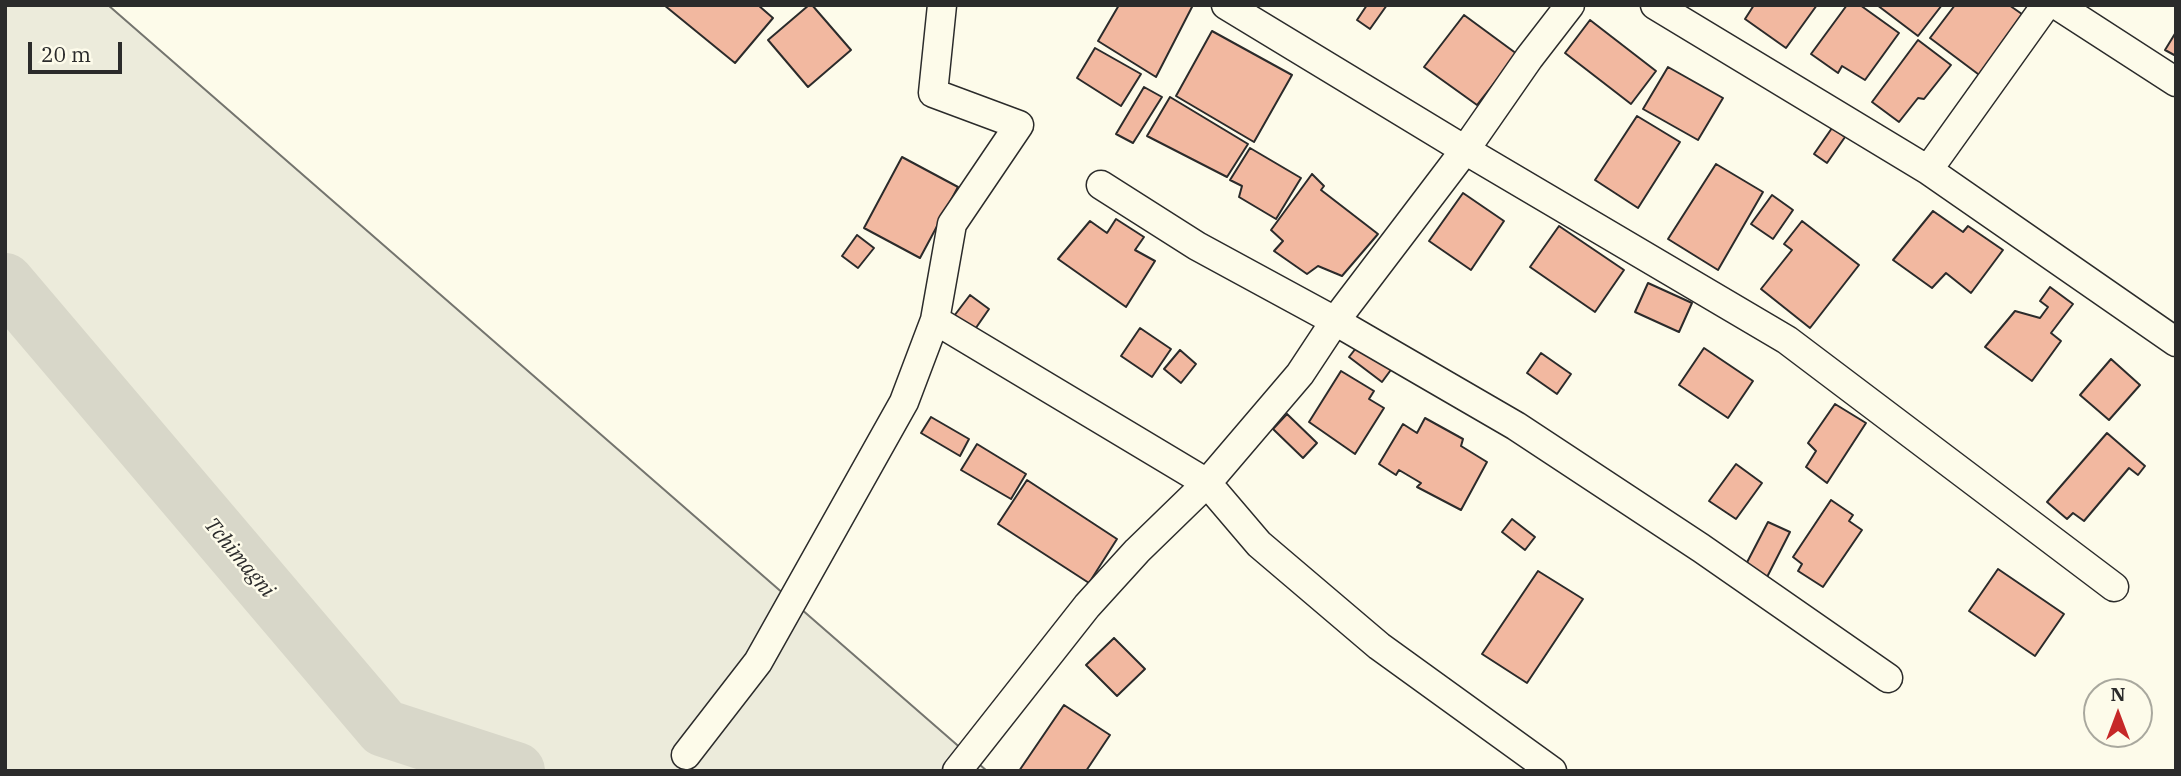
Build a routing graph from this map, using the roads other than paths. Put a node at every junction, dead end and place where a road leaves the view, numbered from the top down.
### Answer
1 (942, 5) edge
2 (1226, 5) edge
3 (1570, 5) edge
4 (1655, 5) edge
5 (2046, 5) edge
6 (2057, 5) edge
7 (2176, 82) edge
8 (1465, 150) junction
9 (1928, 170) junction
10 (1101, 185) dead end
11 (935, 320) junction
12 (1335, 321) junction
13 (2176, 342) edge
14 (1206, 483) junction
15 (2114, 587) dead end
16 (1888, 678) dead end
17 (686, 755) dead end
18 (957, 771) edge
19 (1552, 771) edge

1 - 11 street
2 - 8 street
3 - 8 street
4 - 9 street
5 - 9 street
6 - 7 street
8 - 12 street
8 - 15 street
9 - 13 street
10 - 12 street
11 - 14 street
11 - 17 street
12 - 14 street
12 - 16 street
14 - 18 street
14 - 19 street

